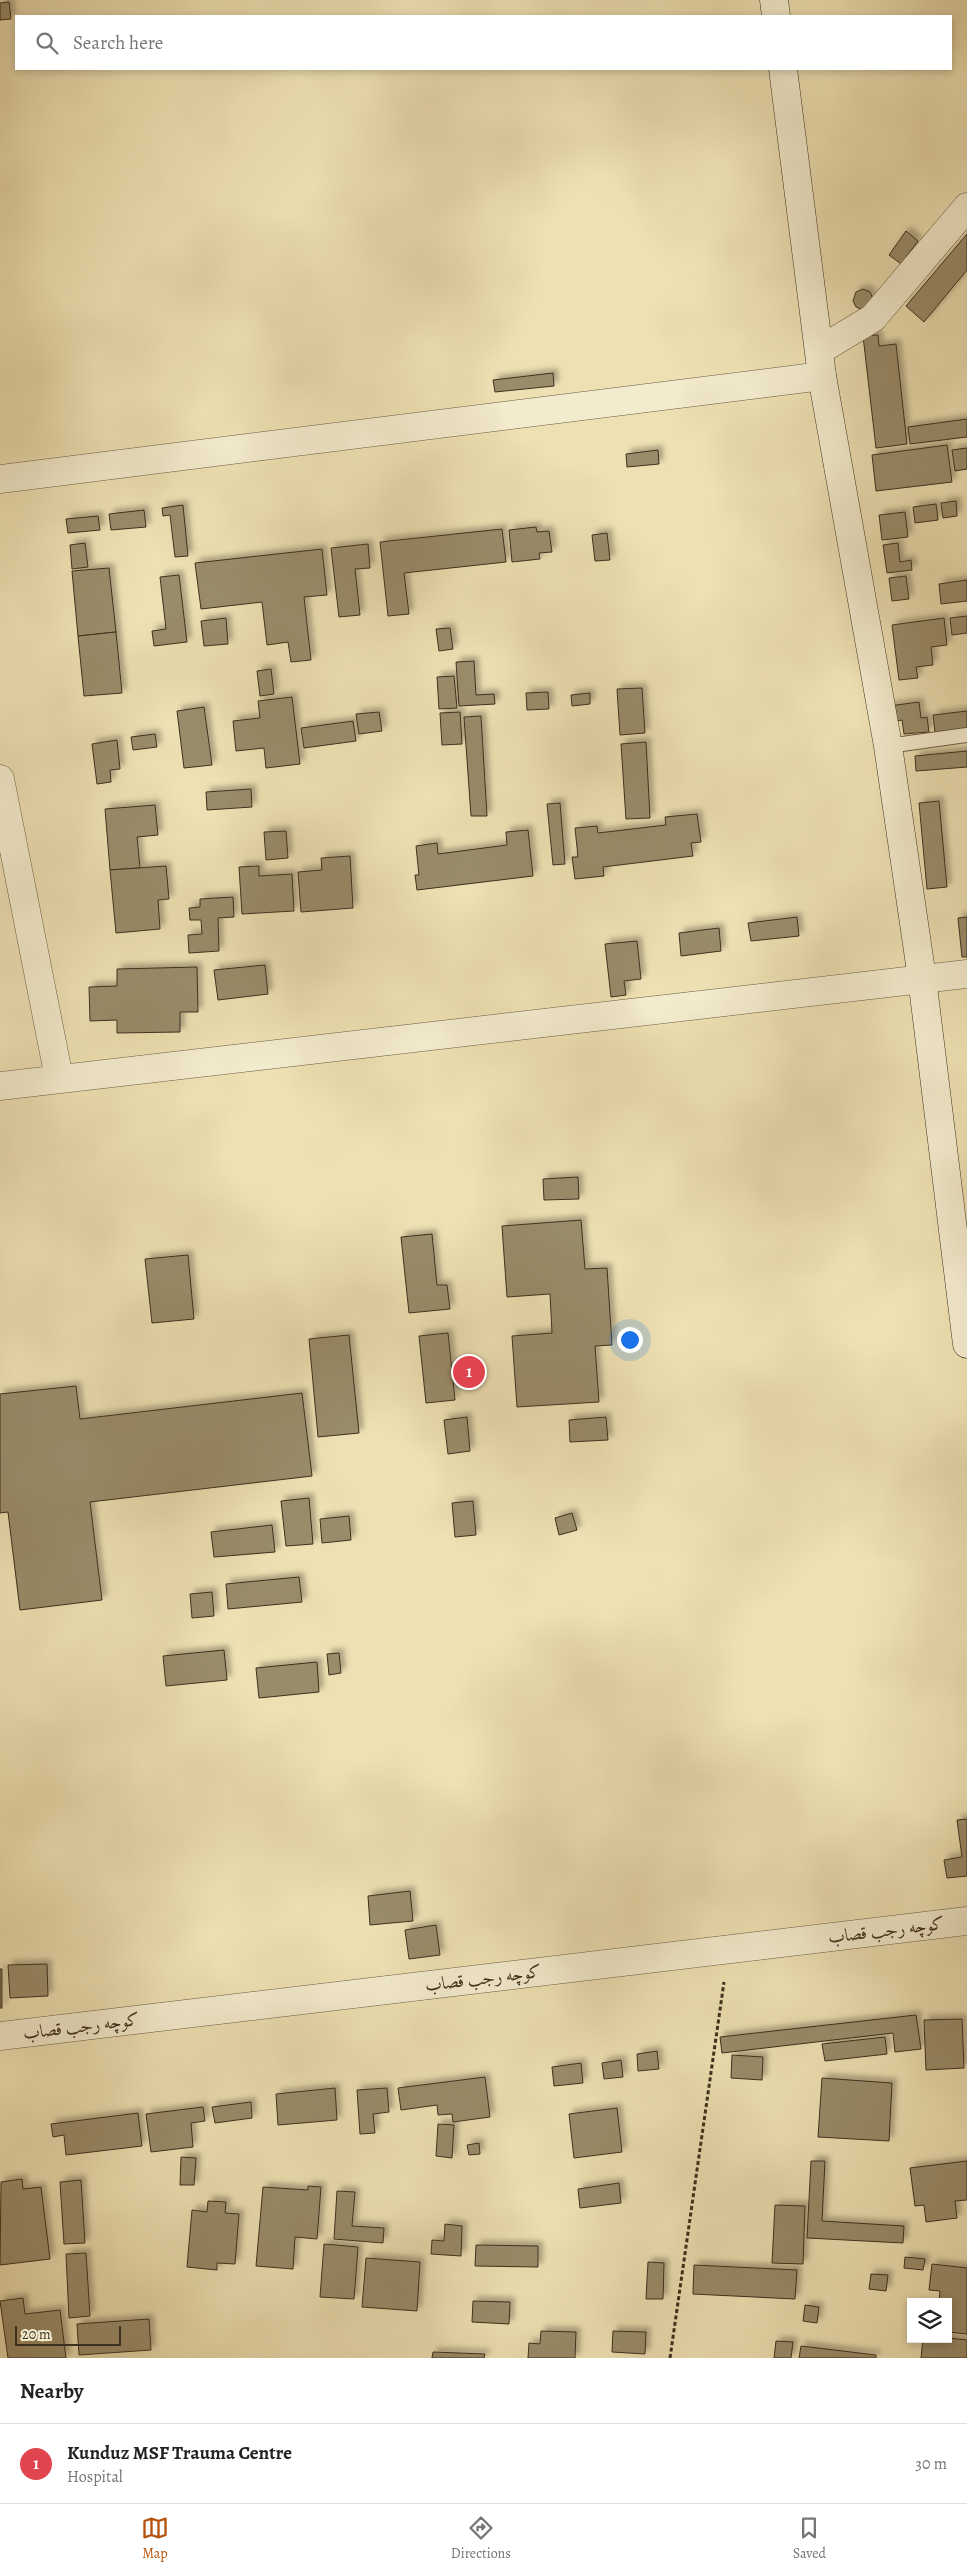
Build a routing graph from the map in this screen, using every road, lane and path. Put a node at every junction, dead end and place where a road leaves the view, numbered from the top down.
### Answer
1 (774, 0) edge
2 (776, 15) edge
3 (783, 70) edge
4 (967, 207) edge
5 (821, 363) junction
6 (0, 479) edge
7 (967, 735) edge
8 (888, 746) junction
9 (0, 778) edge
10 (967, 974) edge
11 (922, 978) junction
12 (59, 1078) junction
13 (0, 1086) edge
14 (967, 1344) edge
15 (967, 1921) edge
16 (729, 1949) junction
17 (0, 2036) edge
18 (670, 2358) edge

1 - 2 street
3 - 5 street
4 - 5 street
5 - 6 street
5 - 8 street
7 - 8 lane
8 - 11 street
9 - 12 street
10 - 11 street
11 - 12 street
11 - 14 street
12 - 13 street
15 - 16 street, کوچه رجب قصاب
16 - 17 street, کوچه رجب قصاب
16 - 18 path

